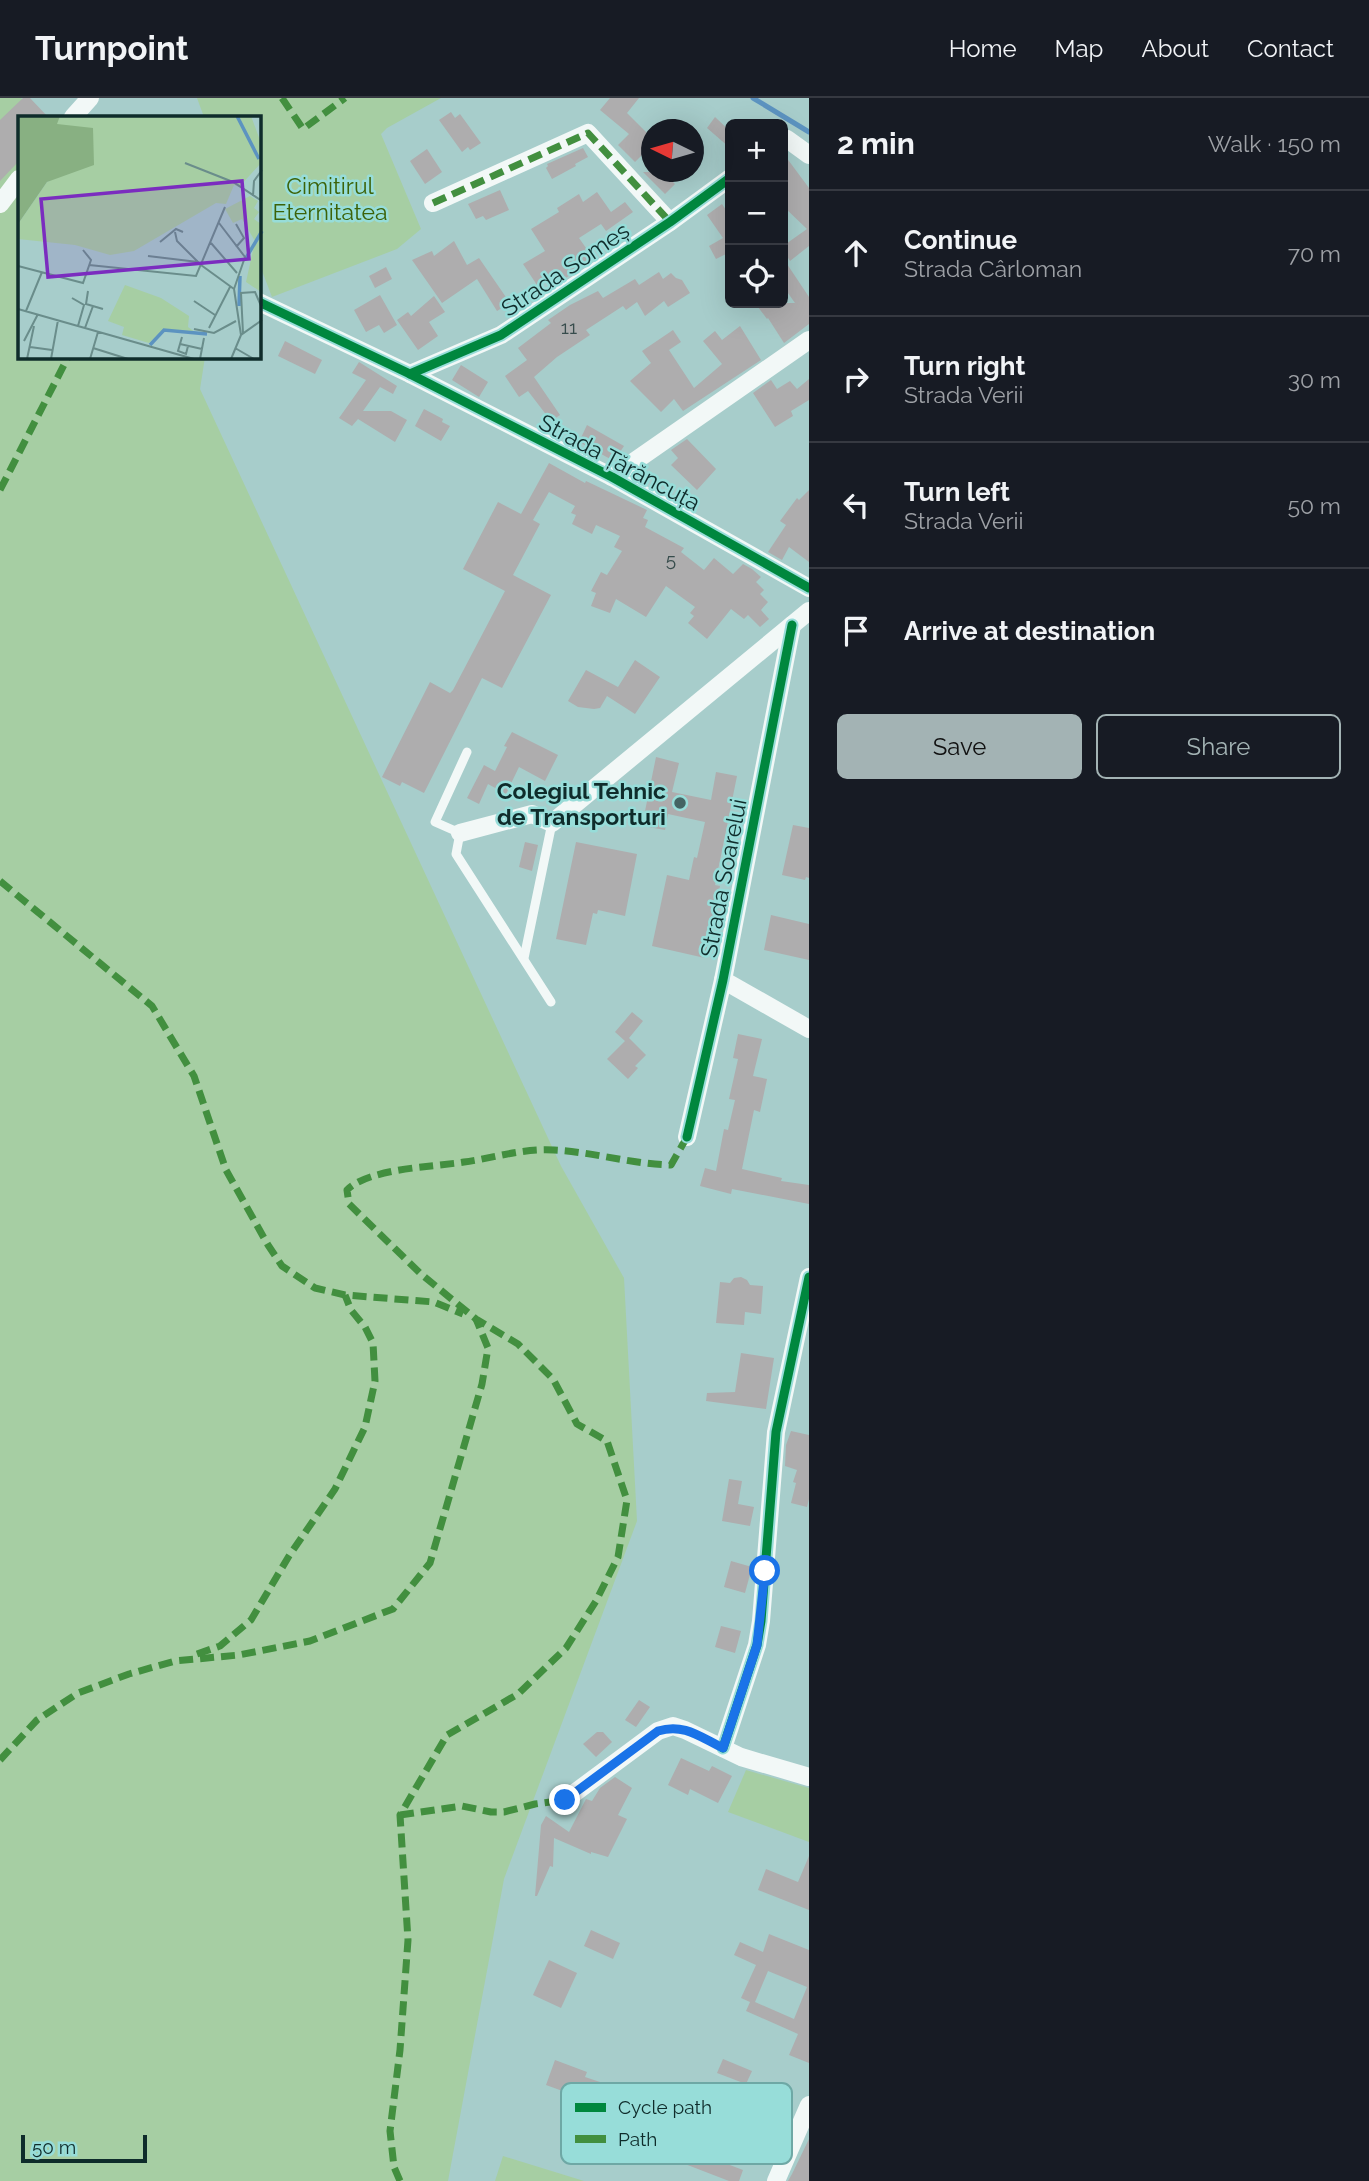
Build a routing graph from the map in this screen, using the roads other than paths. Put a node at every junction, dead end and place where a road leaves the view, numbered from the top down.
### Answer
1 (90, 98) edge
2 (74, 116) edge
3 (788, 143) edge
4 (809, 155) edge
5 (18, 180) edge
6 (725, 182) edge
7 (433, 203) dead end
8 (0, 204) edge
9 (670, 222) junction
10 (261, 303) edge
11 (809, 340) edge
12 (410, 374) junction
13 (612, 477) junction
14 (809, 588) edge
15 (809, 611) edge
16 (792, 625) junction
17 (467, 752) dead end
18 (552, 823) junction
19 (460, 833) junction
20 (524, 958) junction
21 (723, 980) junction
22 (551, 1002) dead end
23 (809, 1029) edge
24 (687, 1137) dead end
25 (809, 1278) edge
26 (723, 1748) junction
27 (809, 1777) edge
28 (565, 1800) dead end
29 (809, 2105) edge
30 (792, 2144) edge
31 (783, 2164) edge
32 (776, 2181) edge

1 - 2 street
3 - 4 street
5 - 8 street
6 - 9 street, Strada Someș
7 - 9 street
9 - 12 street, Strada Someș
10 - 12 street, Strada Țărăncuța
11 - 13 street
12 - 13 street, Strada Țărăncuța
13 - 14 street, Strada Țărăncuța
15 - 16 street
16 - 18 street
16 - 21 street, Strada Soarelui
17 - 19 lane
18 - 19 street
18 - 20 lane
19 - 20 lane
20 - 22 lane
21 - 23 street, Strada Soarelui
21 - 24 street, Strada Soarelui
25 - 26 street
26 - 27 street
26 - 28 street
29 - 30 street
31 - 32 street

